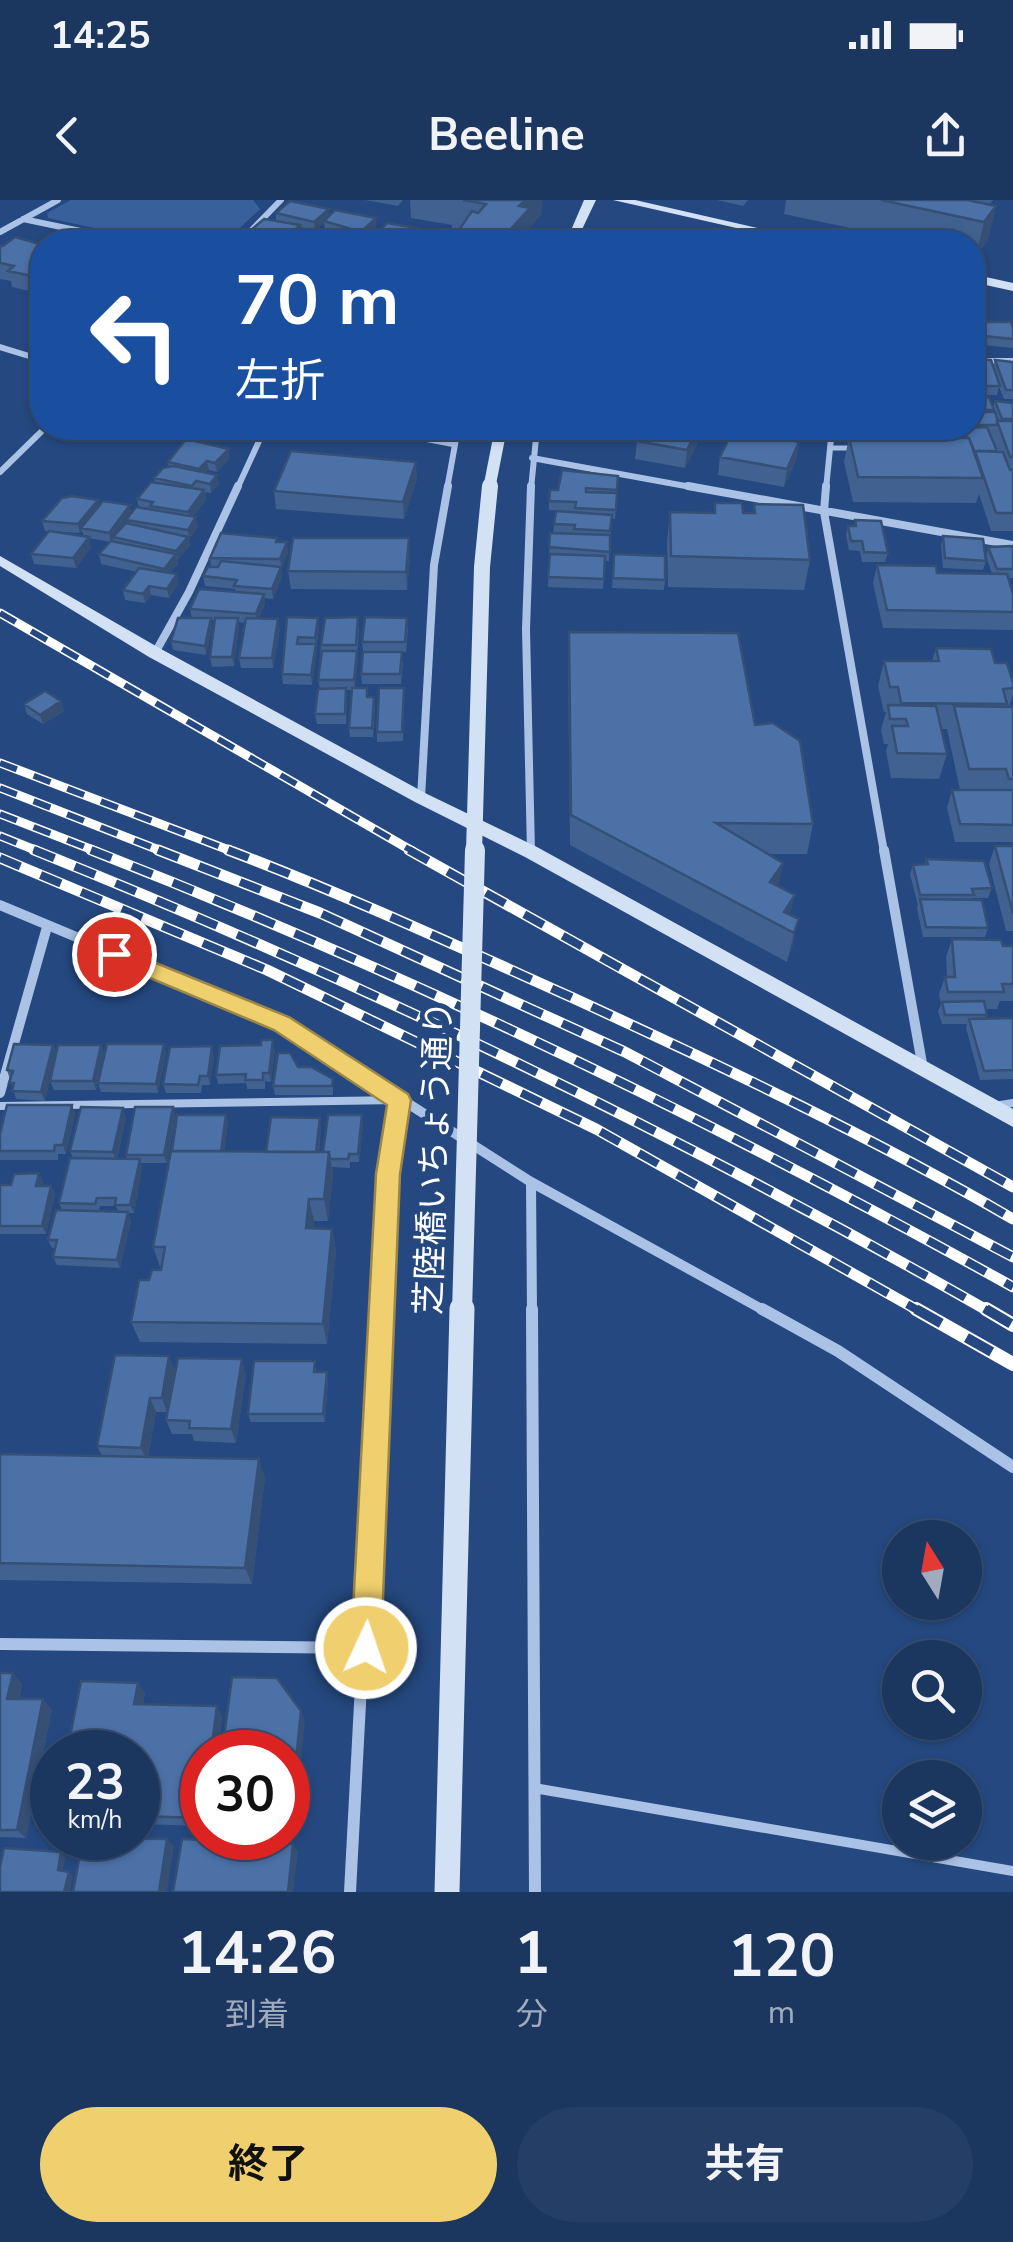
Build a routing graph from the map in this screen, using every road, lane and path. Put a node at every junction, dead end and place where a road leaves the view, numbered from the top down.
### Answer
1 (58, 200) edge
2 (282, 200) edge
3 (590, 200) edge
4 (619, 200) edge
5 (23, 219) junction
6 (76, 230) edge
7 (252, 230) edge
8 (576, 230) edge
9 (757, 230) edge
10 (0, 232) edge
11 (985, 281) edge
12 (1013, 286) edge
13 (0, 347) edge
14 (30, 356) edge
15 (985, 361) edge
16 (1013, 361) edge
17 (33, 440) edge
18 (259, 440) edge
19 (432, 440) edge
20 (454, 440) edge
21 (498, 440) edge
22 (535, 440) edge
23 (831, 440) edge
24 (453, 444) junction
25 (830, 448) junction
26 (868, 448) edge
27 (532, 458) junction
28 (0, 472) edge
29 (824, 512) junction
30 (1013, 545) edge
31 (0, 560) edge
32 (155, 653) junction
33 (421, 798) junction
34 (530, 852) junction
35 (0, 905) edge
36 (47, 926) junction
37 (923, 1070) junction
38 (0, 1093) edge
39 (400, 1100) junction
40 (1013, 1103) edge
41 (0, 1106) edge
42 (990, 1106) junction
43 (1013, 1119) edge
44 (531, 1182) junction
45 (1013, 1467) edge
46 (0, 1644) edge
47 (366, 1648) junction
48 (534, 1788) junction
49 (1013, 1871) edge
50 (350, 1892) edge
51 (447, 1892) edge
52 (535, 1892) edge

1 - 5 street
2 - 7 street
3 - 8 street
4 - 9 street
5 - 6 street
5 - 10 street
11 - 12 street
13 - 14 street
15 - 16 street
17 - 28 street
18 - 32 street
19 - 24 street
20 - 24 street
21 - 51 street, 芝陸橋いちょう通り, bridge
22 - 27 street
23 - 25 street
24 - 33 street
25 - 26 lane
25 - 29 street
27 - 29 street
27 - 34 street
29 - 30 street
29 - 37 street
31 - 32 street
32 - 33 street
33 - 34 street
34 - 37 street
35 - 36 street
36 - 38 street
36 - 39 street
37 - 42 street
39 - 41 lane
39 - 44 street
39 - 47 street
40 - 42 lane
42 - 43 street
44 - 45 street
44 - 48 street
46 - 47 street
47 - 50 street
48 - 49 lane
48 - 52 street

